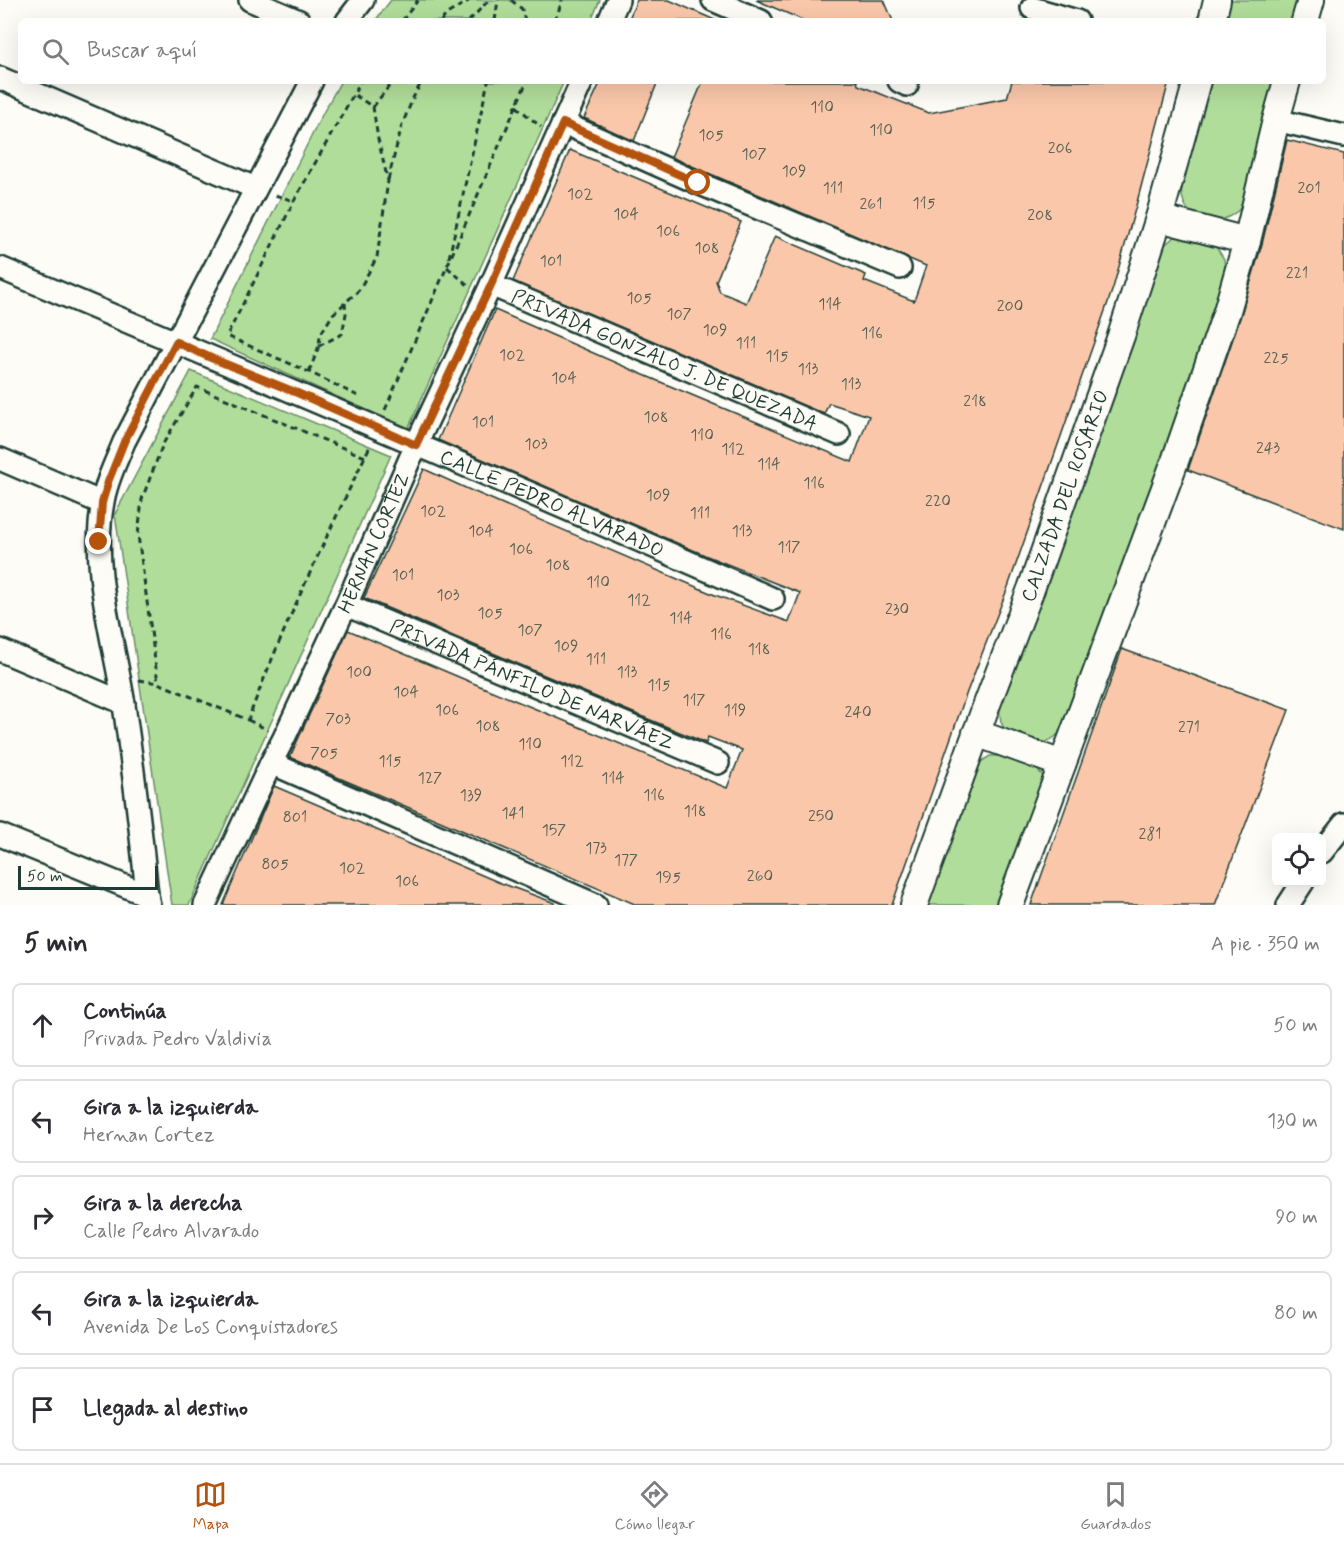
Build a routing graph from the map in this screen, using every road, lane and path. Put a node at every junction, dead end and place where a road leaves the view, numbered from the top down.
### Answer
1 (250, 0) edge
2 (363, 0) edge
3 (418, 0) edge
4 (470, 0) edge
5 (489, 0) edge
6 (498, 0) edge
7 (511, 0) edge
8 (563, 0) edge
9 (618, 0) edge
10 (713, 0) edge
11 (1217, 0) edge
12 (1311, 0) edge
13 (1032, 8) dead end
14 (292, 18) edge
15 (349, 18) edge
16 (404, 18) edge
17 (444, 18) edge
18 (472, 18) edge
19 (495, 18) edge
20 (524, 18) edge
21 (556, 18) edge
22 (610, 18) edge
23 (754, 18) edge
24 (1067, 18) edge
25 (1213, 18) edge
26 (1306, 18) edge
27 (0, 78) edge
28 (310, 84) edge
29 (359, 84) edge
30 (391, 84) edge
31 (420, 84) edge
32 (487, 84) edge
33 (526, 84) edge
34 (581, 84) edge
35 (1196, 84) edge
36 (1286, 84) edge
37 (353, 94) junction
38 (516, 106) junction
39 (373, 107) junction
40 (1276, 120) junction
41 (560, 131) junction
42 (1344, 136) edge
43 (388, 182) junction
44 (255, 188) junction
45 (1159, 218) junction
46 (1247, 242) junction
47 (447, 267) junction
48 (0, 268) edge
49 (900, 268) dead end
50 (488, 292) junction
51 (345, 303) junction
52 (176, 342) junction
53 (319, 346) junction
54 (309, 372) junction
55 (366, 400) dead end
56 (386, 410) dead end
57 (839, 434) dead end
58 (416, 445) junction
59 (370, 446) dead end
60 (365, 457) junction
61 (0, 459) edge
62 (102, 503) junction
63 (773, 599) dead end
64 (346, 605) junction
65 (0, 650) edge
66 (124, 704) junction
67 (976, 734) junction
68 (271, 763) junction
69 (718, 763) dead end
70 (1062, 764) junction
71 (1344, 824) edge
72 (0, 835) edge
73 (1326, 847) edge
74 (1300, 887) edge
75 (148, 900) edge
76 (205, 905) edge
77 (596, 905) edge
78 (914, 905) edge
79 (1010, 905) edge
80 (1288, 905) edge

1 - 14 street
2 - 15 street
3 - 16 path
4 - 17 path
5 - 18 path
6 - 19 path
7 - 20 path
8 - 21 path
9 - 22 street
10 - 23 street
11 - 25 street
12 - 26 street
13 - 24 street
27 - 44 street
28 - 44 street
29 - 37 path
30 - 39 path
31 - 43 path
32 - 47 path
33 - 38 path
34 - 41 street, HERNAN CORTEZ
35 - 45 street, CALZADA DEL ROSARIO
36 - 40 street
37 - 39 path
37 - 54 path
38 - 41 path
38 - 47 path
39 - 43 path
40 - 42 street
40 - 46 street
41 - 49 street
41 - 50 street, HERNAN CORTEZ
43 - 51 path
44 - 52 street
45 - 46 street
45 - 67 street, CALZADA DEL ROSARIO
46 - 70 street
47 - 50 path
47 - 56 path
48 - 52 street, CALLE PEDRO ALVARADO
50 - 57 street, PRIVADA GONZALO J. DE QUEZADA
50 - 58 street, HERNAN CORTEZ
51 - 53 path
51 - 53 path
52 - 58 street, CALLE PEDRO ALVARADO
52 - 62 street
53 - 54 path
54 - 55 path
58 - 63 street, CALLE PEDRO ALVARADO
58 - 64 street, HERNAN CORTEZ
59 - 60 path
60 - 60 path
61 - 62 street
62 - 66 street
64 - 68 street, HERNAN CORTEZ
64 - 69 street, PRIVADA PÁNFILO DE NARVÁEZ
65 - 66 street
66 - 75 street
67 - 70 street
67 - 78 street, CALZADA DEL ROSARIO
68 - 76 street, HERNAN CORTEZ
68 - 77 street
70 - 79 street
71 - 73 street
72 - 75 street
74 - 80 street

